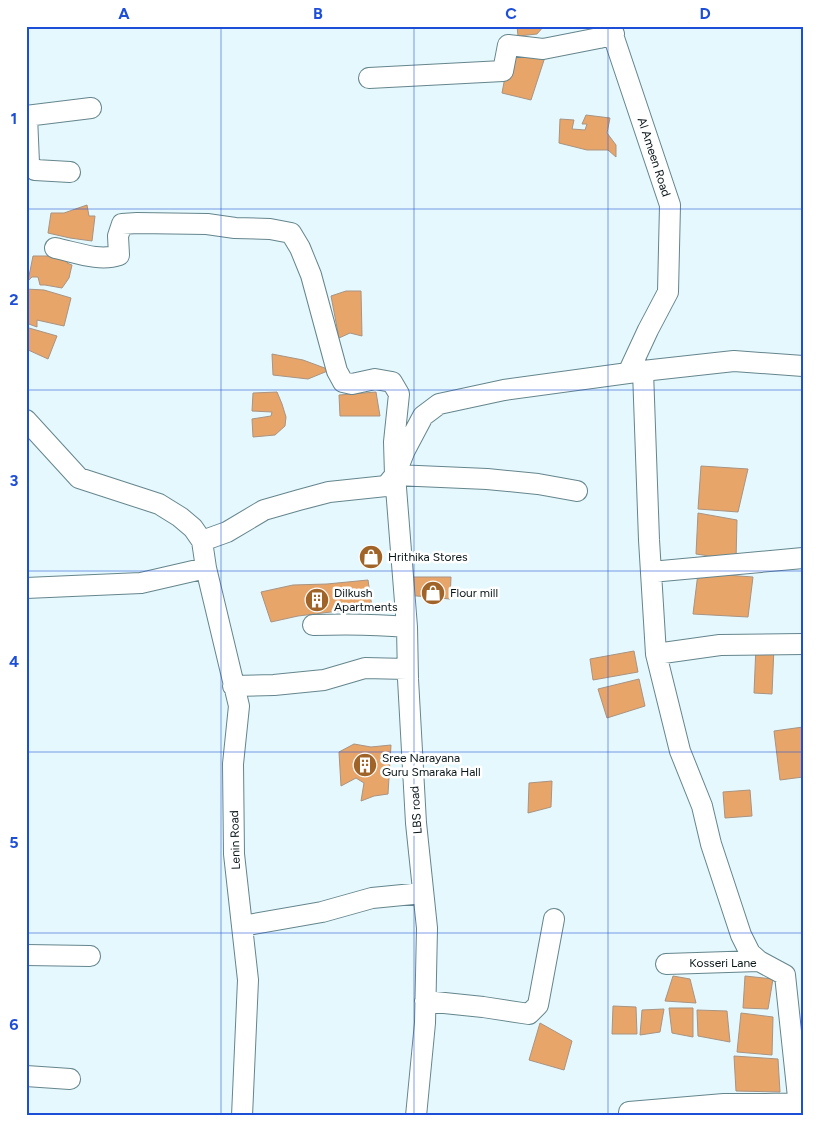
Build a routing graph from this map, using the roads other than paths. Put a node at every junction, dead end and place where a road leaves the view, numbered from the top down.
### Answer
1 (612, 30) edge
2 (369, 78) dead end
3 (91, 108) dead end
4 (26, 116) edge
5 (70, 172) dead end
6 (55, 248) dead end
7 (803, 366) edge
8 (636, 372) junction
9 (26, 420) edge
10 (395, 475) junction
11 (576, 491) dead end
12 (202, 541) junction
13 (803, 558) edge
14 (206, 568) junction
15 (651, 572) junction
16 (26, 588) edge
17 (313, 625) dead end
18 (407, 627) junction
19 (803, 644) edge
20 (656, 654) junction
21 (408, 669) junction
22 (233, 686) junction
23 (423, 893) junction
24 (554, 919) dead end
25 (242, 926) junction
26 (26, 955) edge
27 (90, 956) dead end
28 (759, 961) junction
29 (666, 964) dead end
30 (426, 1001) junction
31 (26, 1076) edge
32 (70, 1079) dead end
33 (799, 1109) edge
34 (628, 1112) dead end
35 (242, 1116) edge
36 (416, 1116) edge

1 - 2 street
1 - 8 street, Al Ameen Road
3 - 4 street
4 - 5 street
6 - 10 street, LBS road
7 - 8 street
8 - 10 street
8 - 15 street
9 - 12 street
10 - 11 street
10 - 12 street
10 - 18 street, LBS road
12 - 14 street, Lenin Road
13 - 15 street
14 - 16 street
14 - 22 street, Lenin Road
15 - 20 street
17 - 18 street
18 - 21 street, LBS road
19 - 20 street
20 - 28 street
21 - 22 street
21 - 23 street, LBS road
22 - 25 street, Lenin Road
23 - 25 street
23 - 30 street, LBS road
24 - 30 street
25 - 35 street, Lenin Road
26 - 27 street
28 - 29 street, Kosseri Lane
28 - 33 street, Kosseri Lane
30 - 36 street, LBS road
31 - 32 street
33 - 34 street

